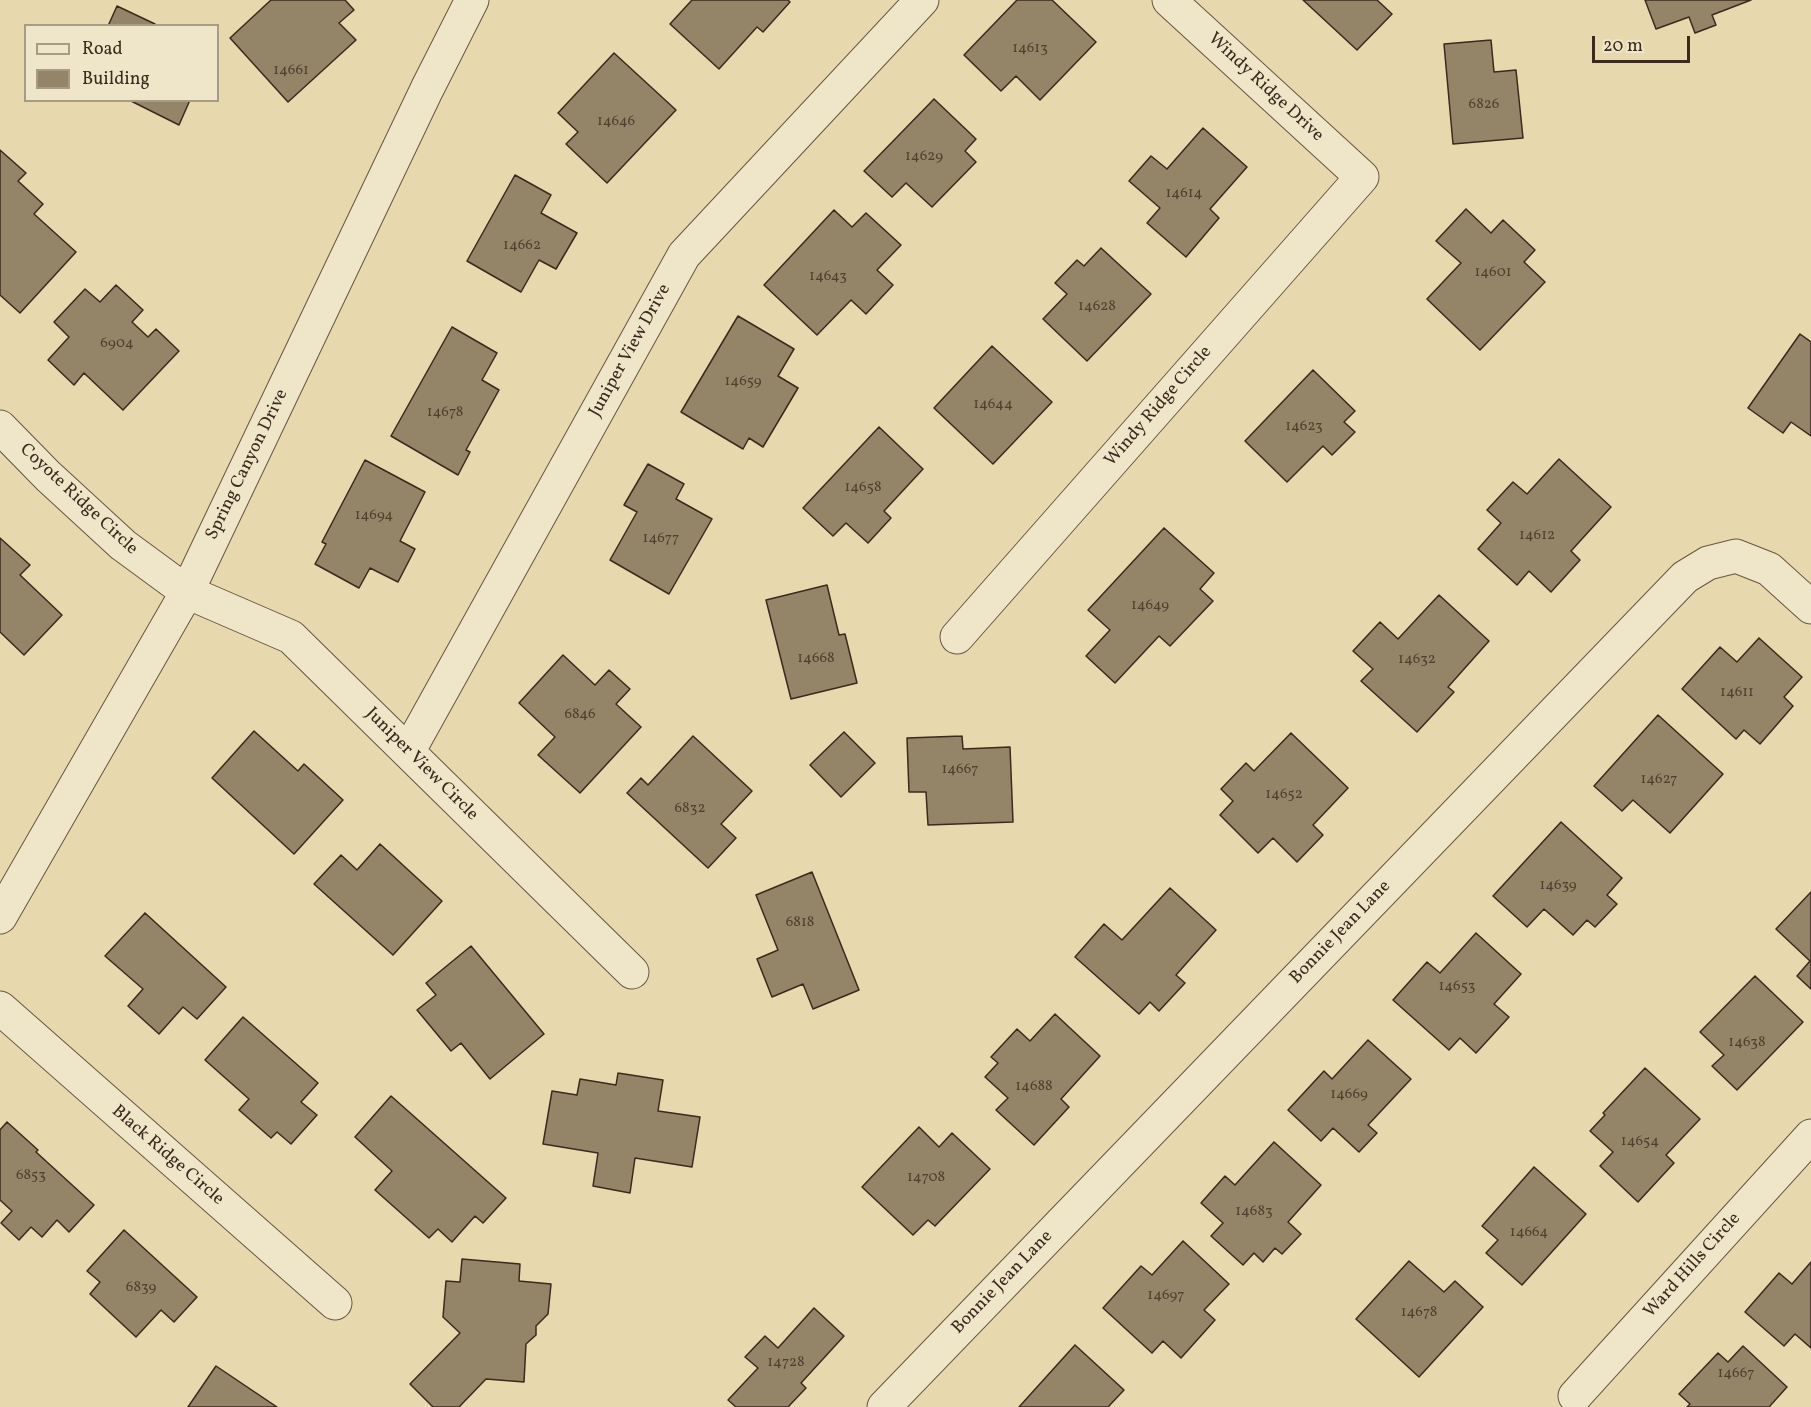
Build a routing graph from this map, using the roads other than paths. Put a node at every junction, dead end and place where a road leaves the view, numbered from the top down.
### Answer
1 (472, 0) edge
2 (922, 0) edge
3 (1169, 0) edge
4 (1362, 177) joint
5 (0, 427) edge
6 (187, 592) junction
7 (1811, 607) edge
8 (957, 637) dead end
9 (408, 752) junction
10 (0, 917) edge
11 (632, 972) dead end
12 (0, 1008) edge
13 (1811, 1136) edge
14 (335, 1303) dead end
15 (1575, 1396) dead end
16 (895, 1403) edge

1 - 6 street, Spring Canyon Drive
2 - 9 street, Juniper View Drive
3 - 4 street, Windy Ridge Drive
4 - 8 street, Windy Ridge Circle
5 - 6 street, Coyote Ridge Circle
6 - 9 street, Juniper View Circle
6 - 10 street, Spring Canyon Drive
7 - 16 street, Bonnie Jean Lane
9 - 11 street, Juniper View Circle
12 - 14 street, Black Ridge Circle
13 - 15 street, Ward Hills Circle

